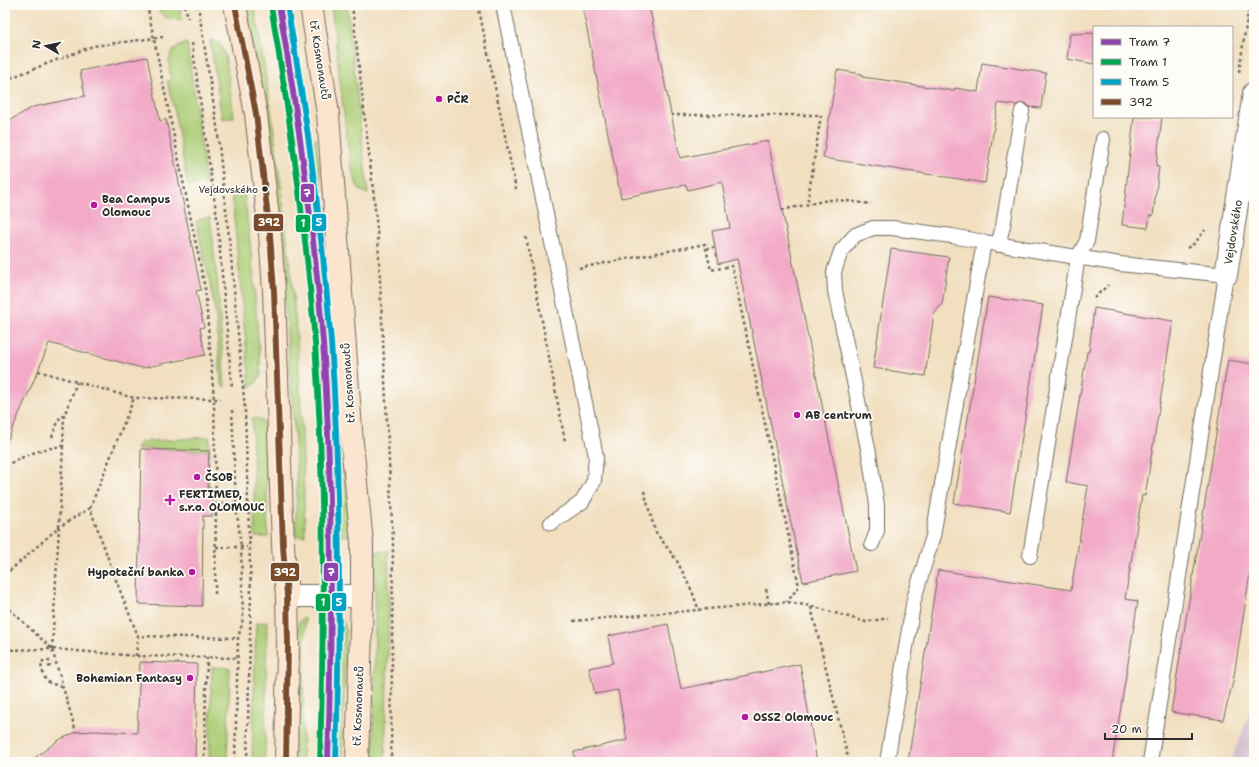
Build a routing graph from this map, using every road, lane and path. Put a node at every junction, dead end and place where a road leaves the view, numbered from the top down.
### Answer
1 (147, 5) edge
2 (185, 5) edge
3 (198, 5) edge
4 (235, 5) edge
5 (311, 5) edge
6 (352, 5) edge
7 (478, 5) edge
8 (503, 5) edge
9 (1249, 5) edge
10 (188, 18) dead end
11 (163, 37) dead end
12 (154, 38) junction
13 (192, 43) dead end
14 (1239, 74) dead end
15 (5, 80) edge
16 (1253, 103) edge
17 (1022, 111) dead end
18 (671, 115) dead end
19 (1103, 139) dead end
20 (516, 189) dead end
21 (807, 205) dead end
22 (1208, 225) dead end
23 (526, 235) dead end
24 (984, 242) junction
25 (998, 245) junction
26 (715, 247) dead end
27 (706, 248) junction
28 (1182, 249) dead end
29 (1078, 257) junction
30 (558, 272) junction
31 (1226, 275) junction
32 (1112, 283) dead end
33 (1091, 303) dead end
34 (38, 371) dead end
35 (77, 382) junction
36 (232, 387) dead end
37 (134, 398) junction
38 (221, 399) dead end
39 (214, 400) junction
40 (232, 410) dead end
41 (64, 416) junction
42 (52, 437) dead end
43 (565, 441) dead end
44 (63, 446) junction
45 (5, 466) edge
46 (644, 491) dead end
47 (216, 504) junction
48 (236, 504) junction
49 (90, 508) junction
50 (551, 523) dead end
51 (59, 528) junction
52 (872, 544) dead end
53 (216, 547) junction
54 (241, 547) junction
55 (247, 547) dead end
56 (1030, 556) dead end
57 (5, 575) edge
58 (766, 589) dead end
59 (215, 594) dead end
60 (287, 596) junction
61 (362, 596) junction
62 (787, 602) junction
63 (769, 604) junction
64 (5, 605) edge
65 (811, 606) junction
66 (699, 611) junction
67 (888, 618) dead end
68 (573, 621) dead end
69 (138, 636) junction
70 (238, 638) junction
71 (52, 649) junction
72 (5, 650) edge
73 (136, 656) junction
74 (207, 658) junction
75 (238, 658) junction
76 (48, 667) dead end
77 (62, 686) junction
78 (76, 732) dead end
79 (204, 762) edge
80 (235, 762) edge
81 (247, 762) edge
82 (286, 762) edge
83 (357, 762) edge
84 (391, 762) edge
85 (849, 762) edge
86 (887, 762) edge
87 (1150, 762) edge

1 - 12 path
2 - 10 path
3 - 81 path
4 - 60 street
5 - 61 street, tř. Kosmonautů
6 - 84 path
7 - 20 path
8 - 30 lane
9 - 14 path
11 - 12 path
12 - 15 path
12 - 39 path
13 - 36 path
16 - 31 street, Vejdovského
17 - 25 lane
18 - 21 path
19 - 29 lane
22 - 28 path
23 - 43 path
24 - 25 lane
24 - 52 lane
24 - 86 lane
25 - 29 lane
26 - 27 path
27 - 30 path
27 - 62 path
29 - 31 lane
29 - 56 lane
30 - 50 lane
31 - 87 lane
32 - 33 path
34 - 35 path
35 - 37 path
35 - 41 path
37 - 39 path
37 - 49 path
38 - 39 path
39 - 47 path
40 - 48 path
41 - 42 path
41 - 44 path
44 - 45 path
44 - 51 path
46 - 66 path
47 - 48 path
47 - 53 path
48 - 54 path
49 - 51 path
49 - 69 path
51 - 57 path
51 - 71 path
53 - 54 path
53 - 59 path
54 - 55 path
54 - 70 path
58 - 63 path
60 - 61 street
60 - 82 street
61 - 83 street, tř. Kosmonautů
62 - 63 path
62 - 65 path
63 - 66 path
64 - 71 path
65 - 67 path
65 - 85 path
66 - 68 path
69 - 70 path
69 - 73 path
70 - 75 path
71 - 72 path
71 - 73 path
71 - 77 path
73 - 74 path
74 - 75 path
74 - 79 path
75 - 80 path
76 - 77 path
77 - 78 path

